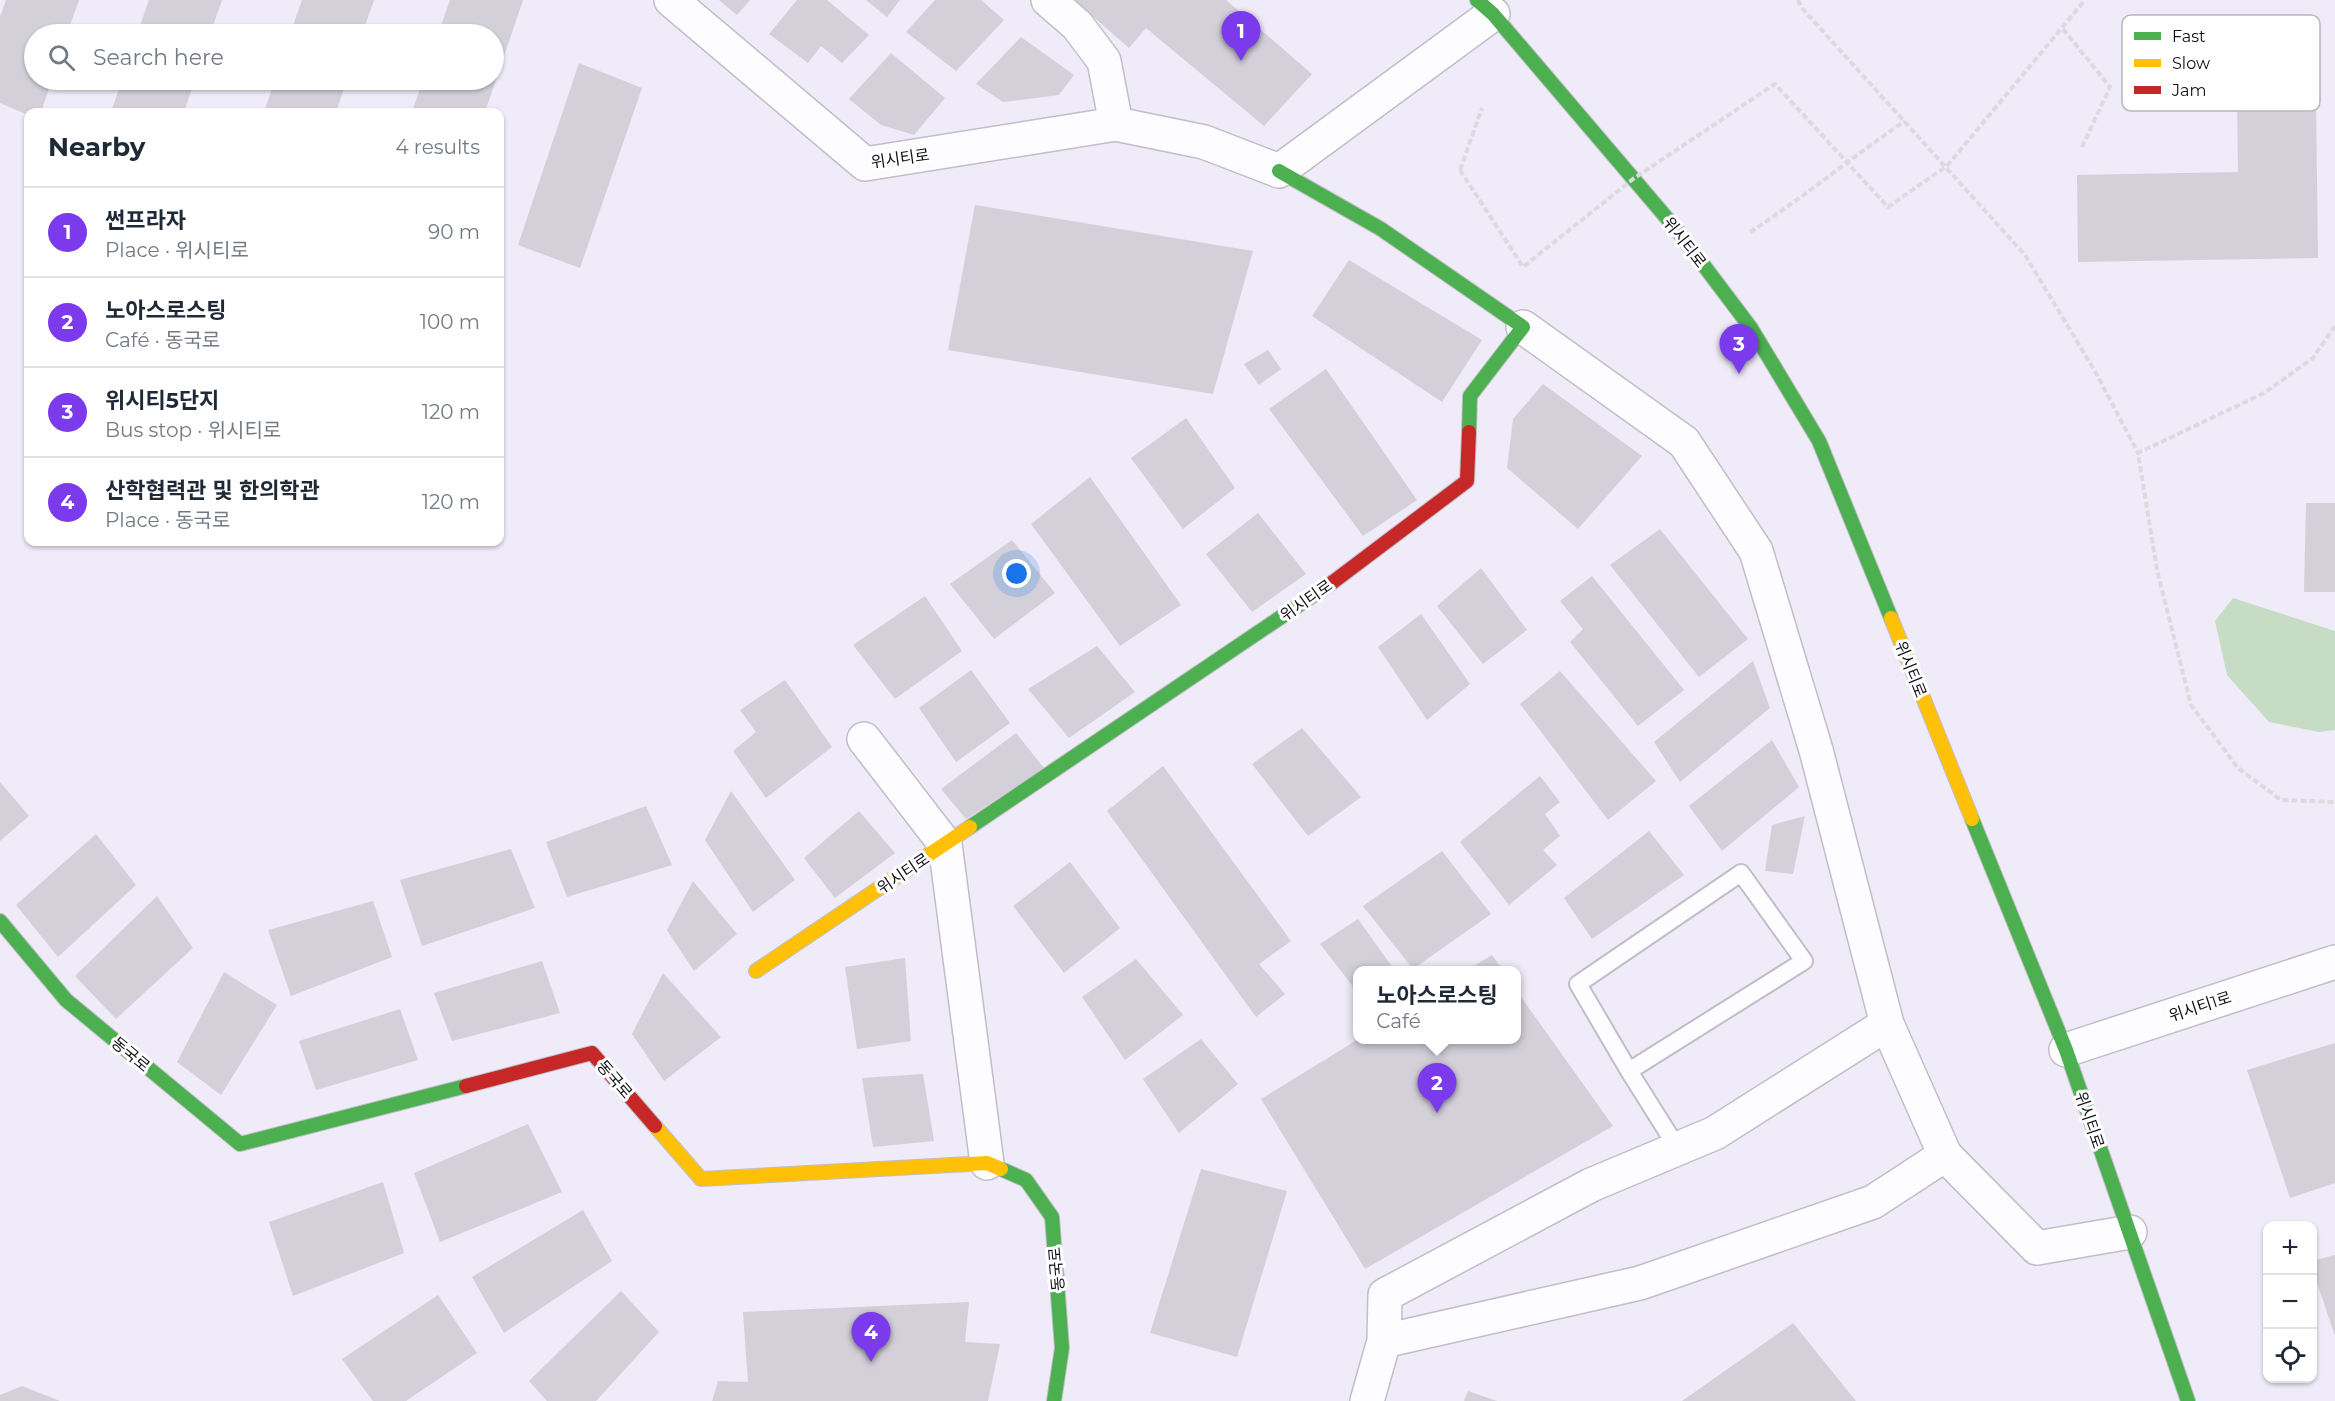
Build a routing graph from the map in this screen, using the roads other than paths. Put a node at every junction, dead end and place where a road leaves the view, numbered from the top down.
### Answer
1 (671, 0) edge
2 (1048, 0) edge
3 (1490, 7) edge
4 (1116, 124) junction
5 (1279, 171) junction
6 (1523, 327) junction
7 (864, 739) dead end
8 (945, 844) junction
9 (0, 921) edge
10 (2335, 962) edge
11 (756, 971) dead end
12 (1887, 1024) junction
13 (2066, 1050) junction
14 (1629, 1071) junction
15 (1678, 1149) junction
16 (1944, 1155) junction
17 (987, 1163) junction
18 (2130, 1232) junction
19 (1384, 1341) junction
20 (1054, 1401) edge
21 (1367, 1401) edge
22 (2188, 1401) edge

1 - 4 street, 위시티로
2 - 4 street
3 - 5 street, 위시티로
3 - 13 street, 위시티로
4 - 5 street, 위시티로
5 - 6 street, 위시티로
6 - 8 street, 위시티로
6 - 12 street
7 - 8 street
8 - 11 street, 위시티로
8 - 17 street
9 - 17 street, 동국로
10 - 13 street, 위시티1로
12 - 15 street
12 - 16 street
13 - 18 street, 위시티로
14 - 14 lane
14 - 15 lane
15 - 19 street
16 - 18 street
16 - 19 street
17 - 20 street, 동국로
18 - 22 street, 위시티로
19 - 21 street

